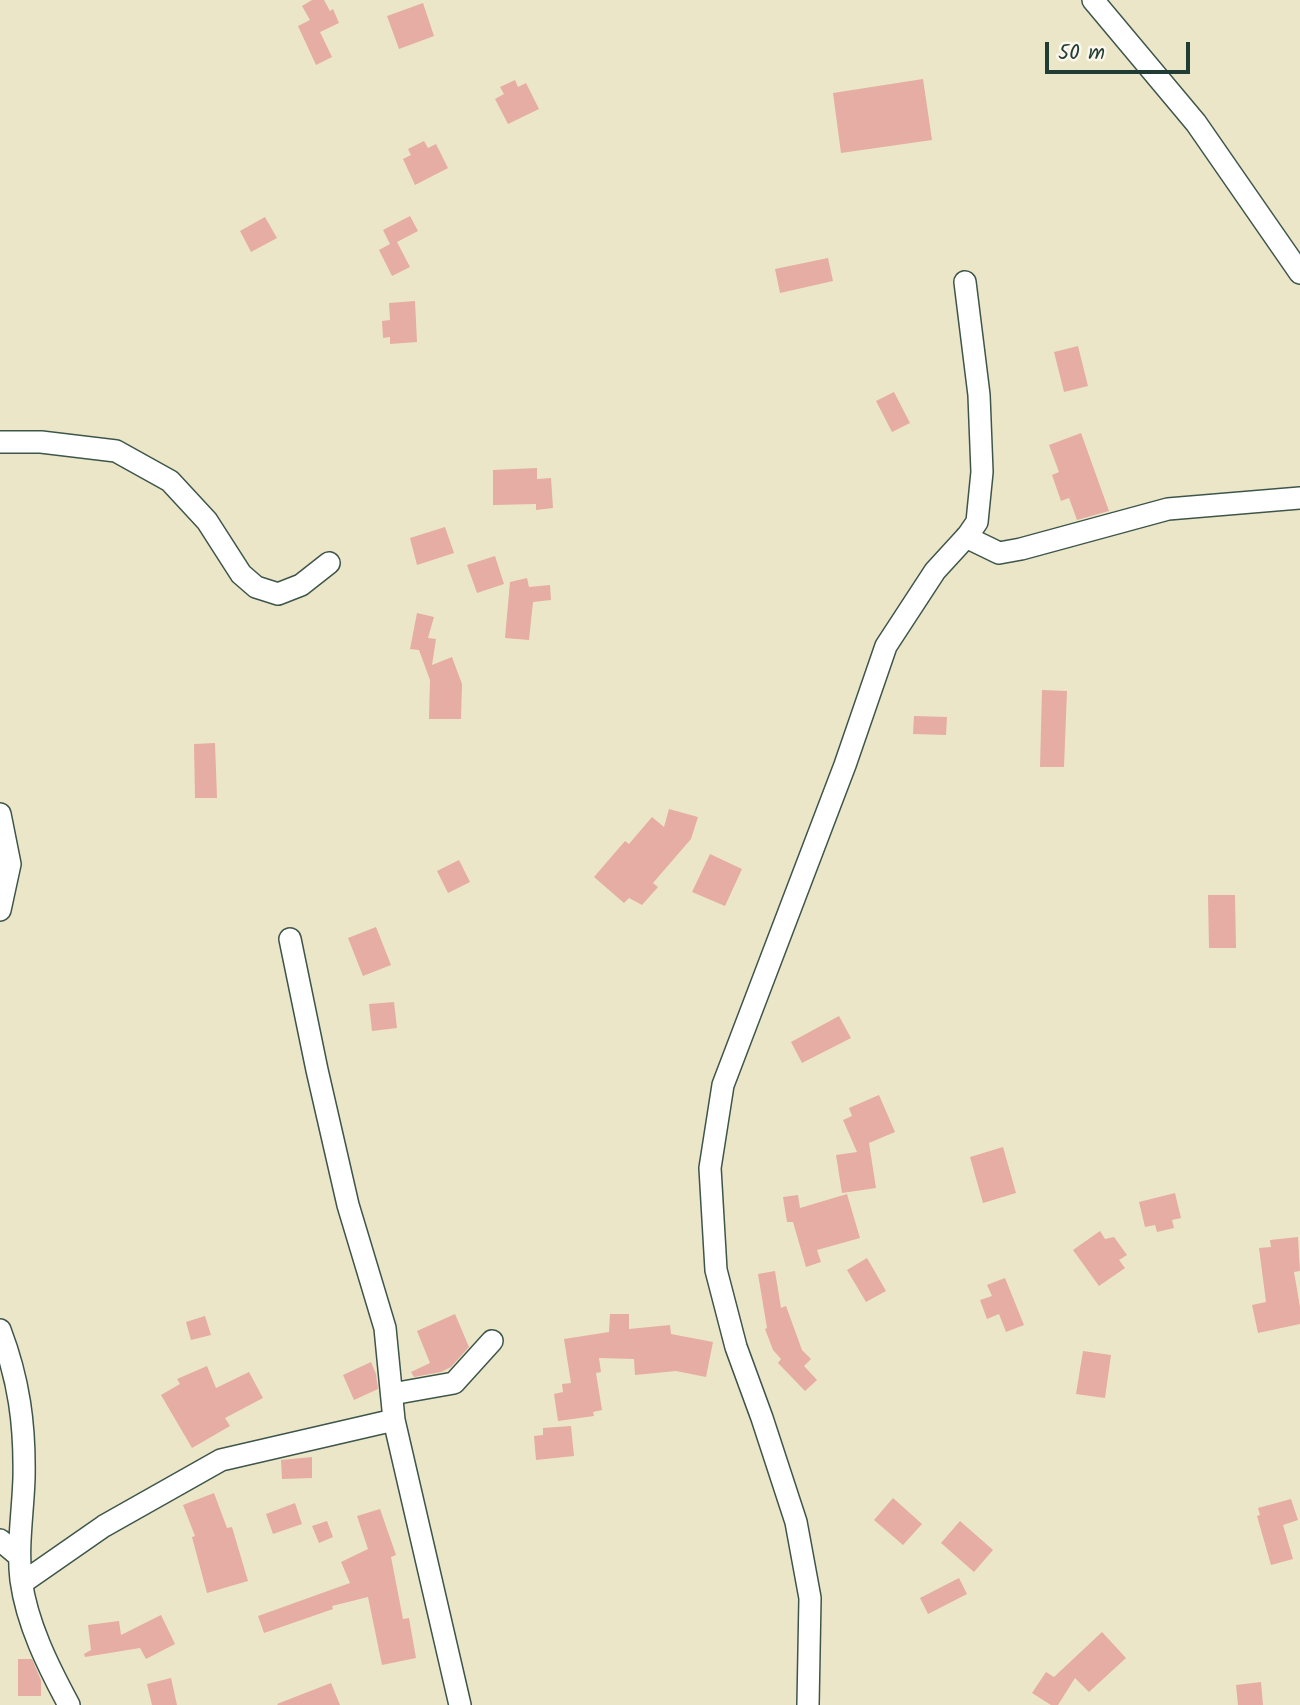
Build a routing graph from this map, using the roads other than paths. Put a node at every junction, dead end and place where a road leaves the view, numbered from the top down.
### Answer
1 (1093, 0) edge
2 (1300, 273) edge
3 (965, 282) dead end
4 (0, 442) edge
5 (1300, 498) edge
6 (966, 537) junction
7 (329, 562) dead end
8 (0, 814) edge
9 (0, 910) edge
10 (290, 939) dead end
11 (0, 1330) edge
12 (492, 1341) dead end
13 (392, 1394) junction
14 (394, 1420) junction
15 (0, 1540) edge
16 (19, 1556) junction
17 (22, 1583) junction
18 (69, 1705) edge
19 (460, 1705) edge
20 (808, 1705) edge

1 - 2 street
3 - 6 street
4 - 7 street
5 - 6 street
6 - 20 street
8 - 9 street
10 - 13 street
11 - 16 street
12 - 13 street
13 - 14 street
14 - 17 street
14 - 19 street
15 - 16 street
16 - 17 street
17 - 18 street

